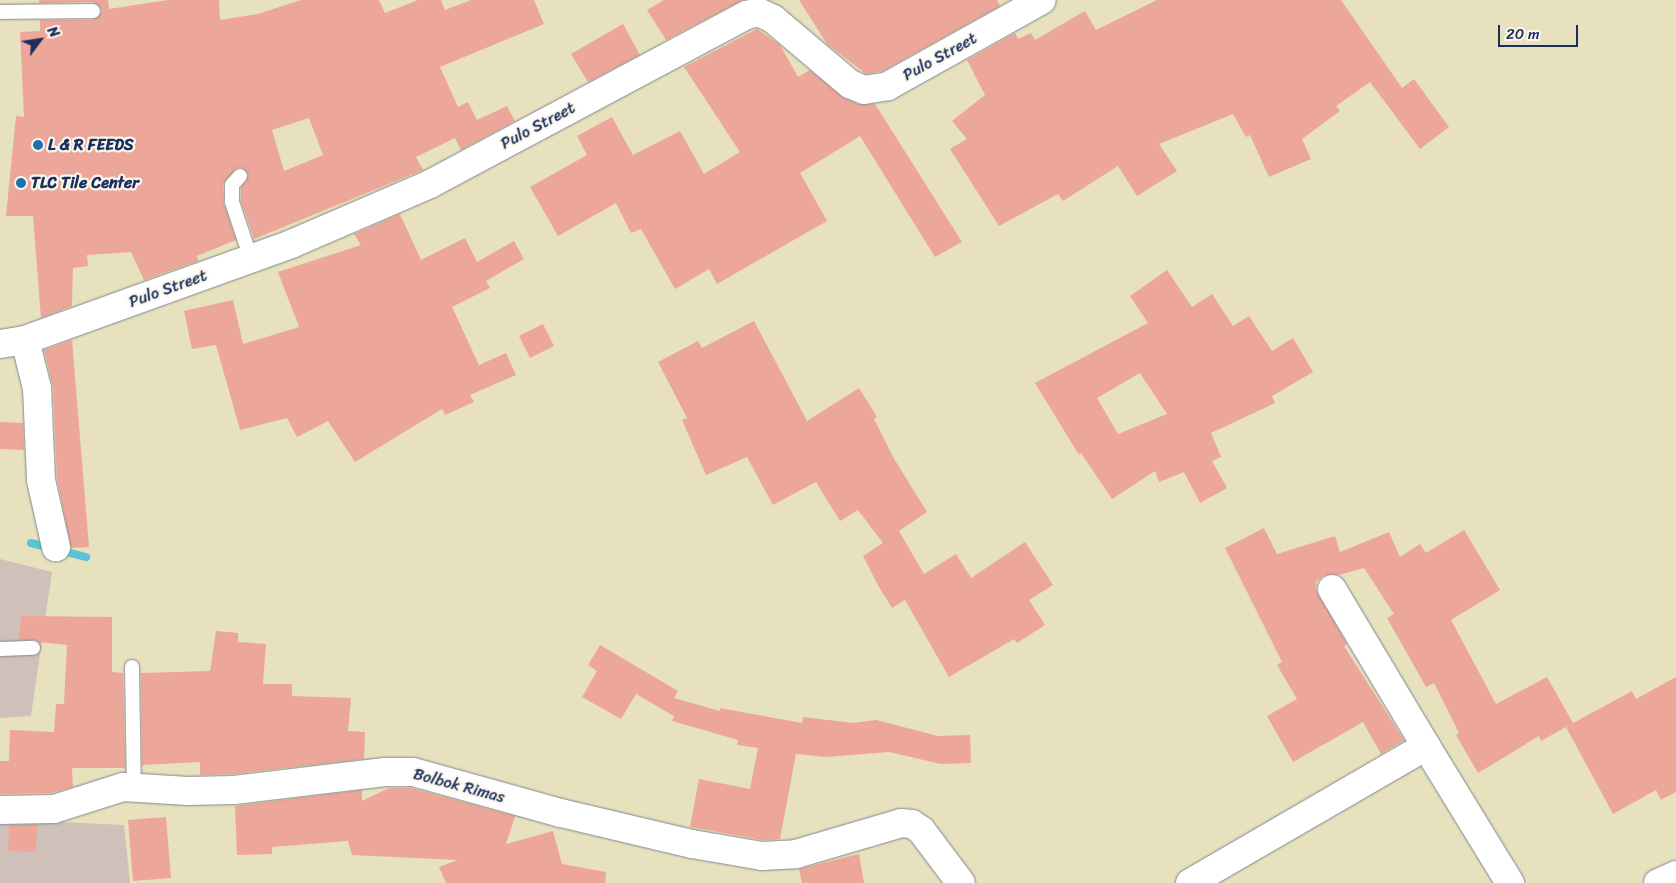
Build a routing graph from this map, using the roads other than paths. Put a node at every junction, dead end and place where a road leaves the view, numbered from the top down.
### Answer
1 (1042, 0) edge
2 (93, 11) dead end
3 (0, 12) edge
4 (240, 176) dead end
5 (251, 259) junction
6 (12, 342) edge
7 (56, 547) dead end
8 (1332, 589) dead end
9 (33, 648) dead end
10 (0, 649) edge
11 (132, 667) dead end
12 (1426, 746) junction
13 (134, 788) junction
14 (0, 810) edge
15 (1676, 875) edge
16 (961, 883) edge
17 (1190, 883) edge
18 (1510, 883) edge
19 (1658, 883) edge

1 - 5 street, Pulo Street
2 - 3 lane
4 - 5 lane
5 - 6 street, Pulo Street
6 - 7 street
8 - 12 street
9 - 10 lane
11 - 13 lane
12 - 17 street
12 - 18 street
13 - 14 street, Bolbok Rimas
13 - 16 street, Bolbok Rimas
15 - 19 street

